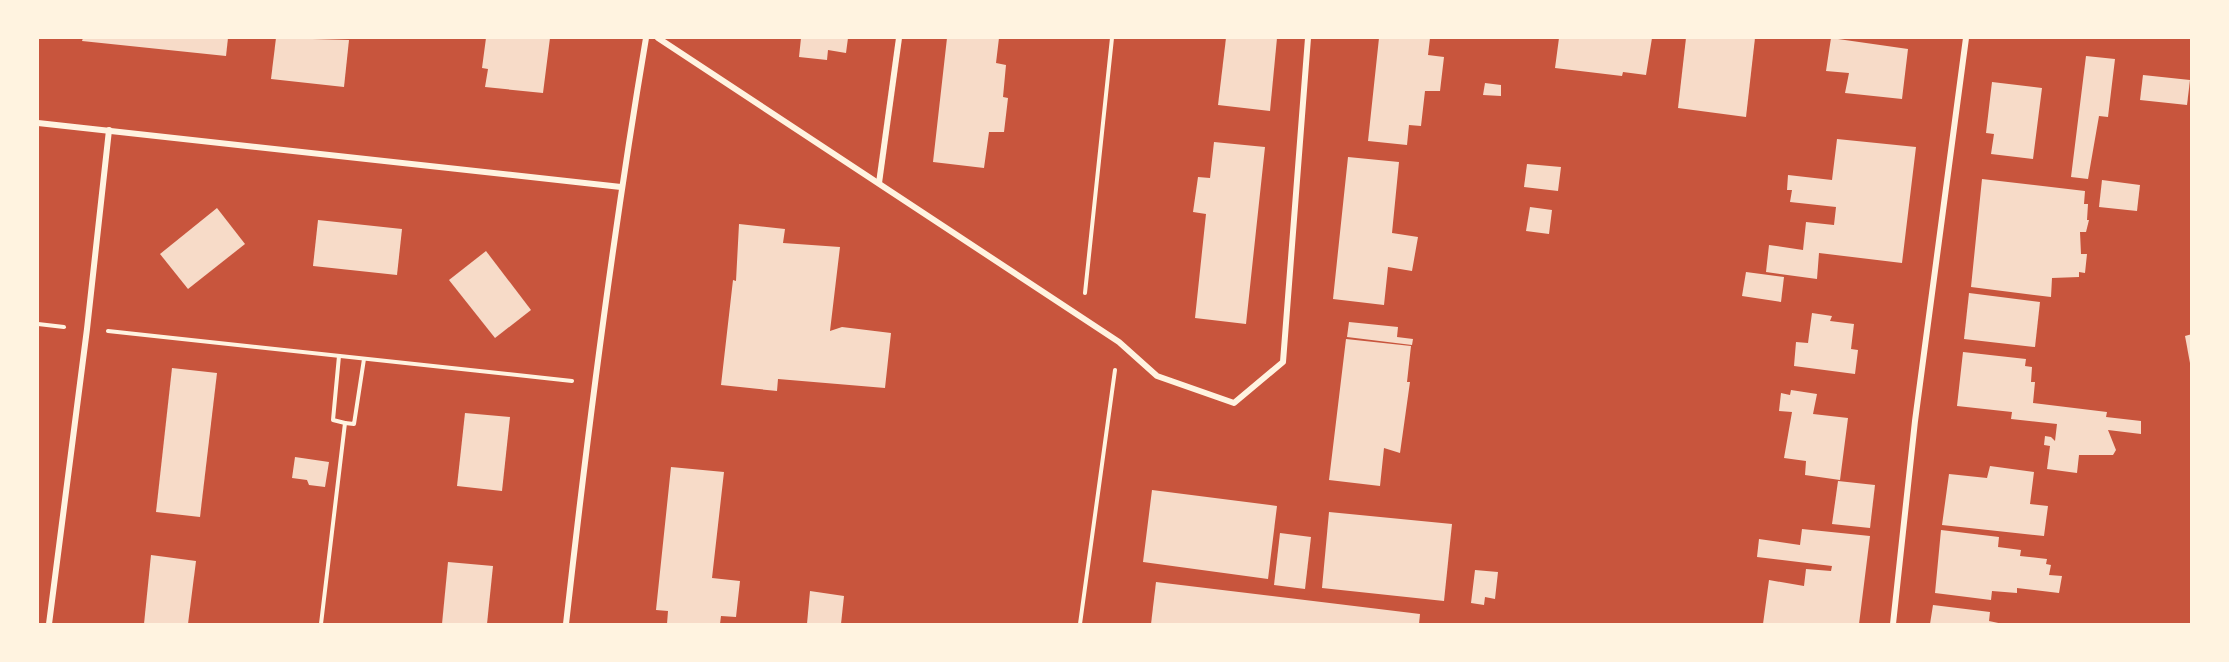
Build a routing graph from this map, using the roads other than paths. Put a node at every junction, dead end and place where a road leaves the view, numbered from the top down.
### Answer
1 (646, 38) edge
2 (658, 38) edge
3 (899, 38) edge
4 (1308, 38) edge
5 (1966, 38) edge
6 (38, 123) edge
7 (109, 130) junction
8 (879, 183) junction
9 (621, 187) junction
10 (49, 624) edge
11 (566, 624) edge
12 (1893, 624) edge

1 - 9 street
2 - 8 street
3 - 8 street
4 - 8 street
5 - 12 street
6 - 7 street
7 - 9 street
7 - 10 street
9 - 11 street

